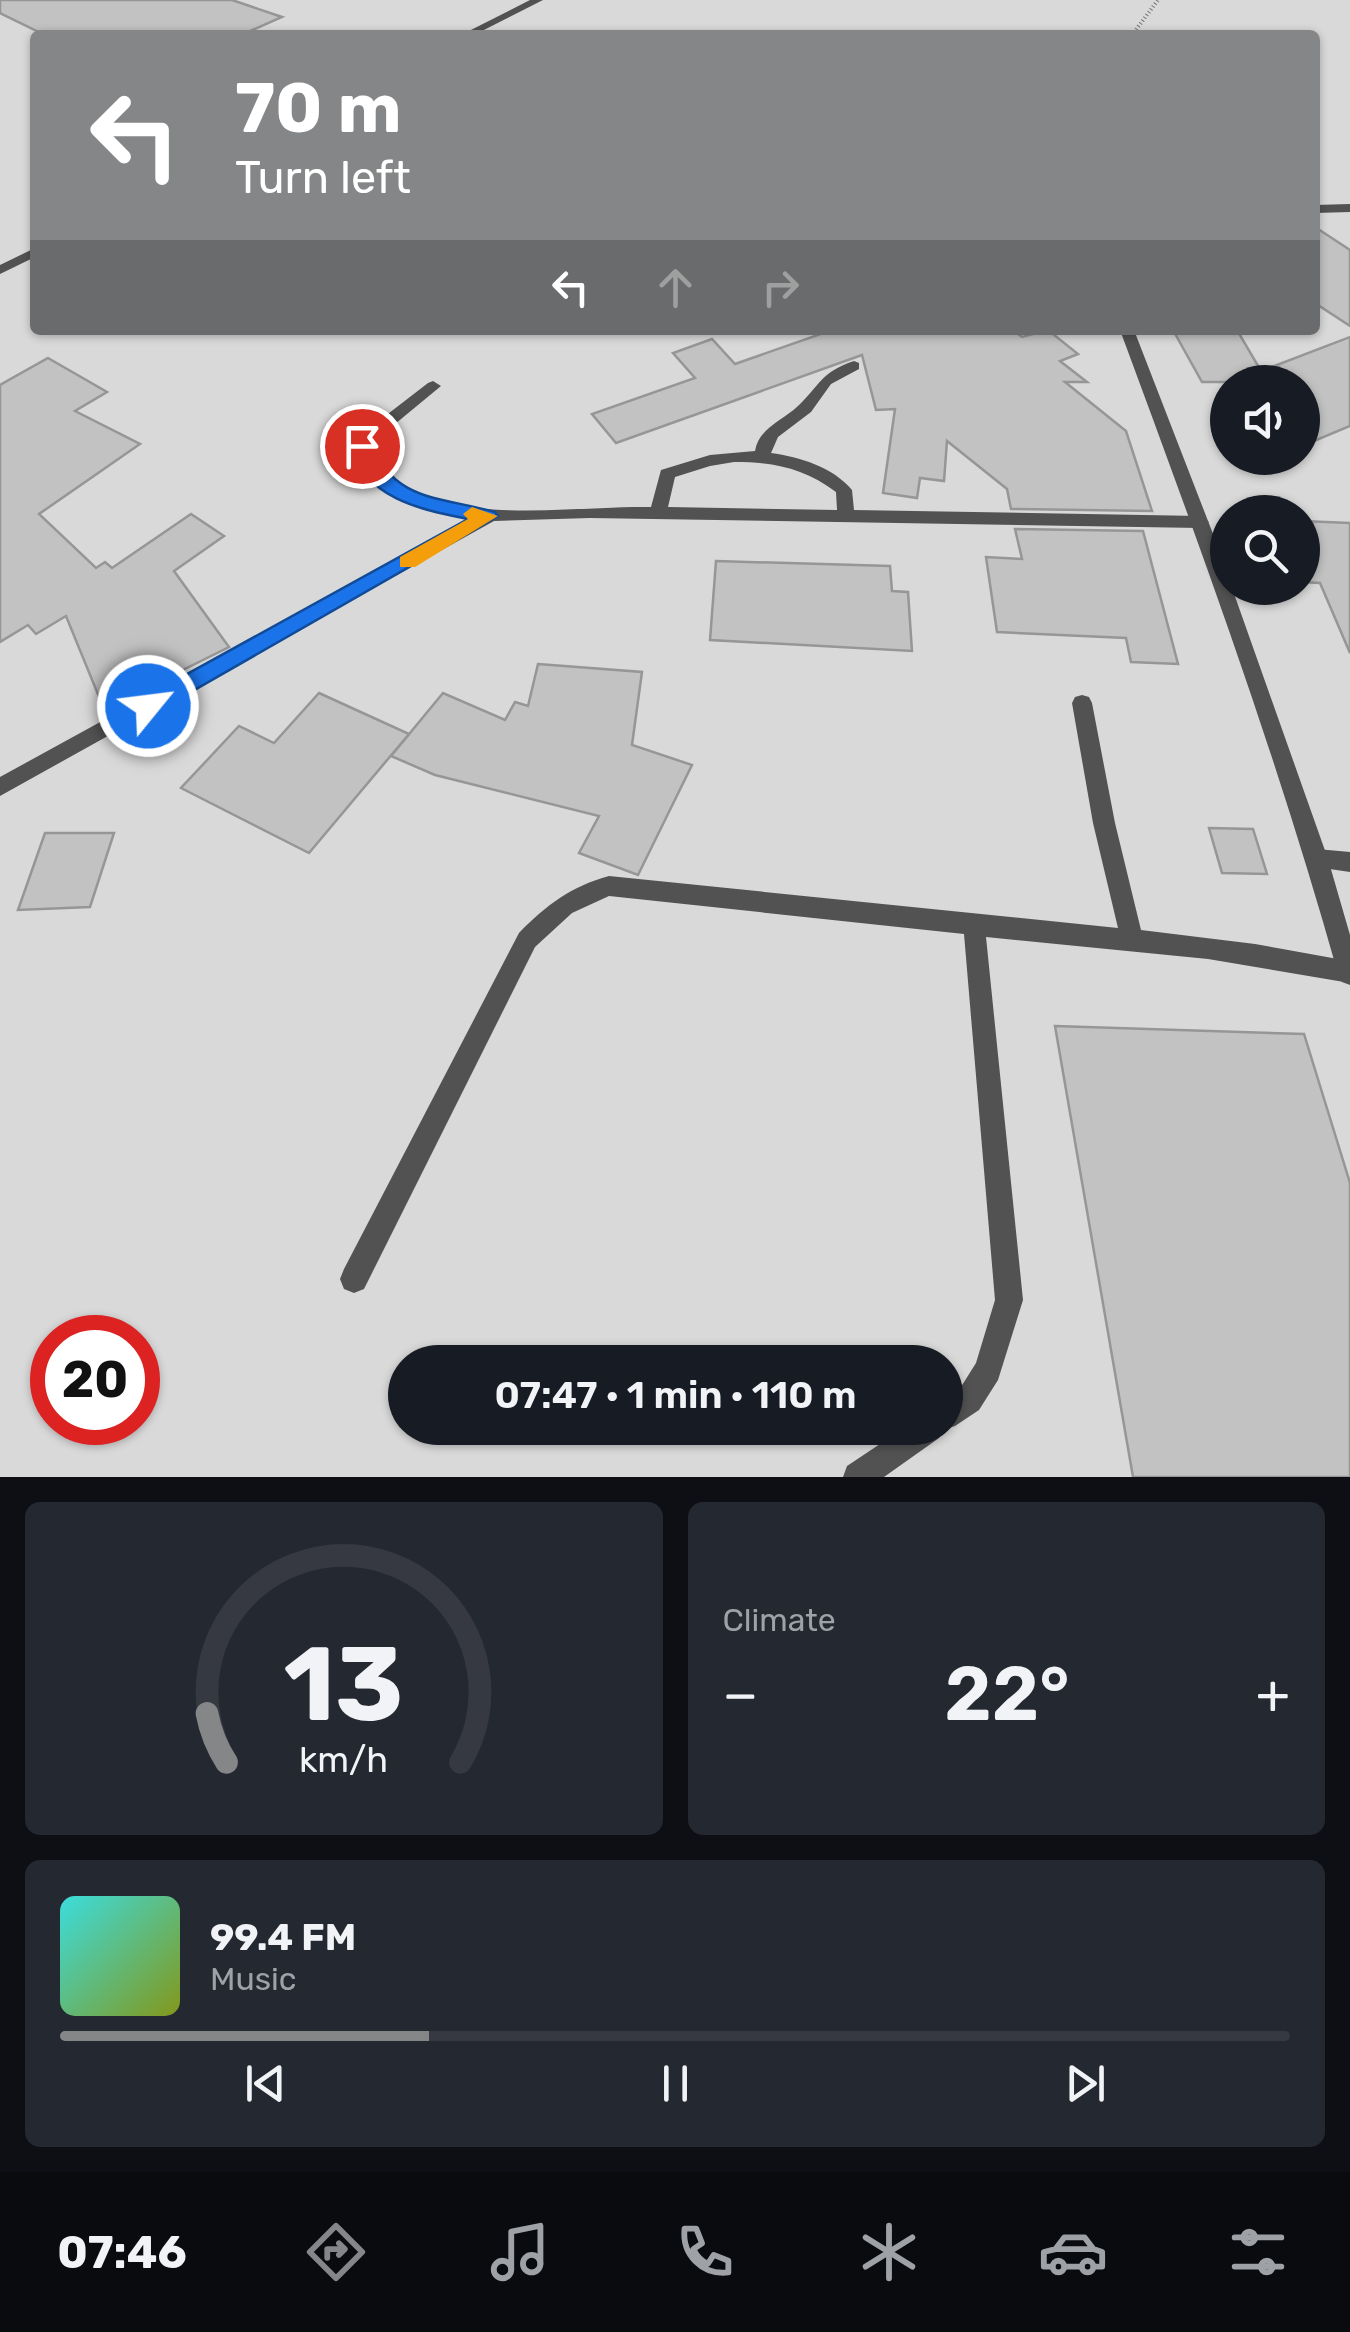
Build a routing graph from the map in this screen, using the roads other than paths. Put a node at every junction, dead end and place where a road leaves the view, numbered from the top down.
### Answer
1 (533, 1) edge
2 (476, 30) edge
3 (1320, 208) edge
4 (1350, 208) edge
5 (30, 255) edge
6 (0, 270) edge
7 (1129, 335) edge
8 (854, 366) dead end
9 (433, 386) dead end
10 (762, 458) junction
11 (658, 513) junction
12 (488, 516) junction
13 (846, 516) junction
14 (1200, 522) junction
15 (1082, 703) dead end
16 (0, 787) edge
17 (1317, 859) junction
18 (1350, 862) edge
19 (974, 926) junction
20 (1131, 937) junction
21 (1350, 973) edge
22 (354, 1279) dead end
23 (963, 1404) edge
24 (904, 1445) edge
25 (858, 1477) edge

1 - 2 street
3 - 4 street
5 - 6 street
7 - 14 street
8 - 10 street
9 - 12 street
10 - 11 street
10 - 13 street
11 - 12 street
11 - 13 street
12 - 16 street
13 - 14 street
14 - 17 street
15 - 20 street
17 - 18 street
17 - 21 street
19 - 20 street
19 - 22 street
19 - 23 street
20 - 21 street
24 - 25 street

